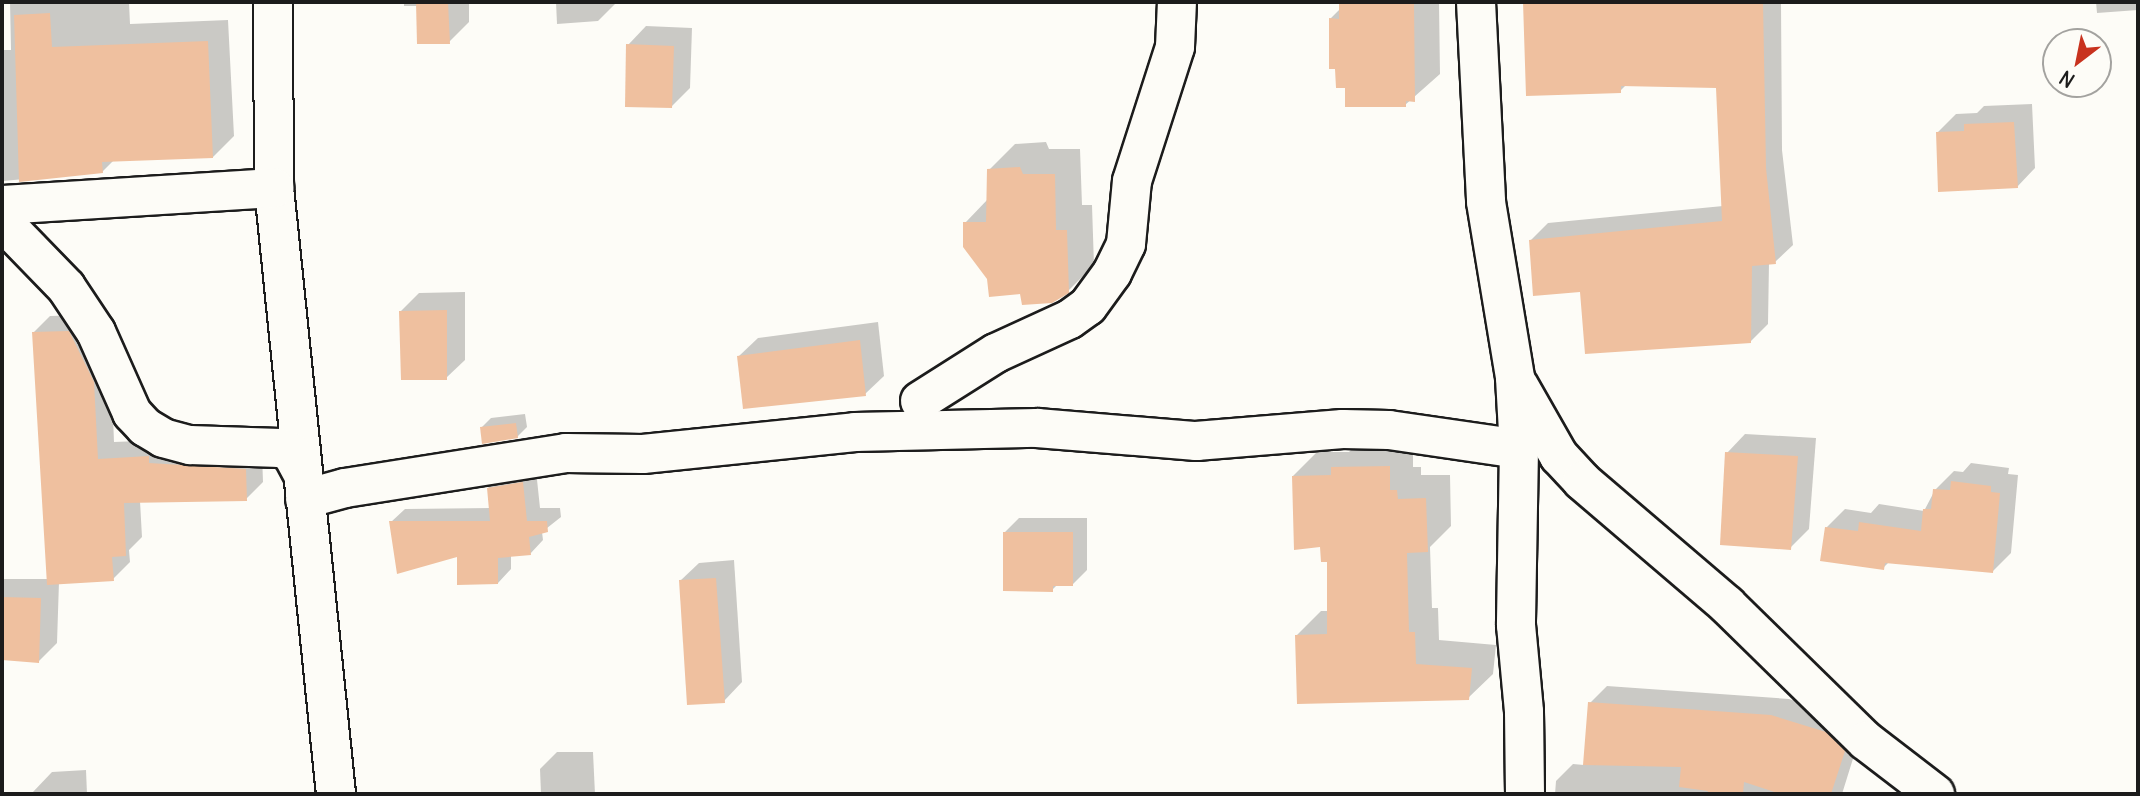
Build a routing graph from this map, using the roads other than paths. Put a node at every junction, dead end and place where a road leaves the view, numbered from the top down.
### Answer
1 (273, 2) edge
2 (1177, 2) edge
3 (1476, 2) edge
4 (274, 188) junction
5 (2, 205) edge
6 (2, 221) edge
7 (1515, 378) junction
8 (920, 401) dead end
9 (1519, 449) junction
10 (304, 486) junction
11 (337, 794) edge
12 (1525, 794) edge
13 (1935, 794) edge

1 - 4 street
2 - 8 street
3 - 7 street
4 - 5 street
4 - 10 street
6 - 10 street
7 - 9 street
7 - 13 street
9 - 10 street
9 - 12 street
10 - 11 street

